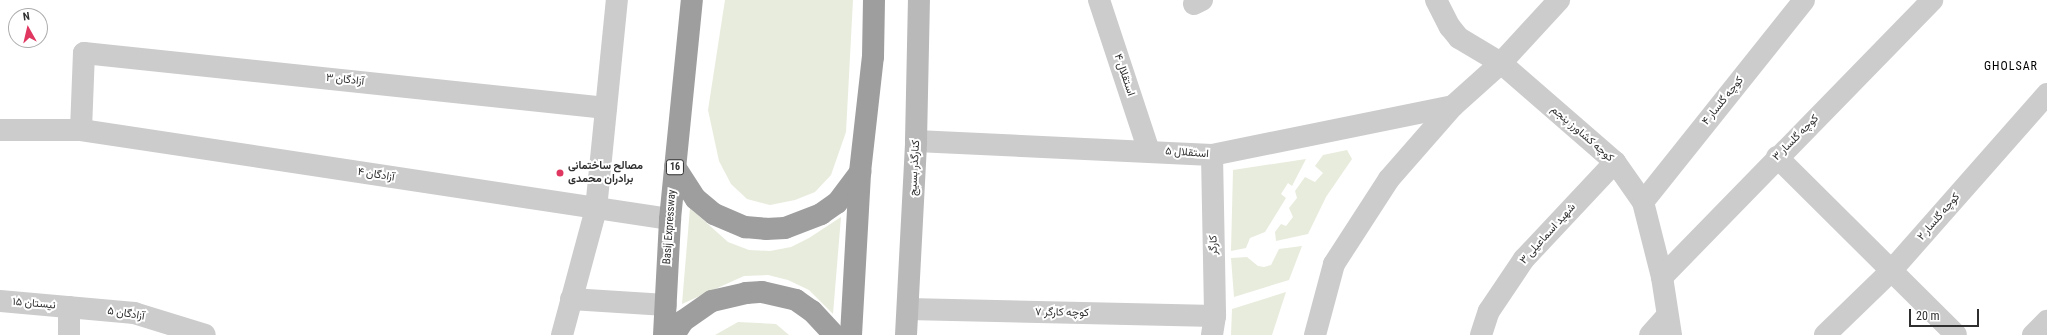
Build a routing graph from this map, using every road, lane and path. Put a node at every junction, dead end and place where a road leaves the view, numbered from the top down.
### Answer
1 (617, 0) edge
2 (692, 0) edge
3 (874, 0) edge
4 (919, 0) edge
5 (1099, 0) edge
6 (1436, 0) edge
7 (1559, 0) edge
8 (1804, 0) edge
9 (1932, 0) edge
10 (1502, 63) junction
11 (2047, 94) edge
12 (1453, 106) junction
13 (606, 108) junction
14 (0, 130) edge
15 (81, 130) junction
16 (916, 141) junction
17 (1149, 150) junction
18 (1212, 155) junction
19 (1777, 157) junction
20 (1615, 162) junction
21 (674, 167) junction
22 (860, 172) junction
23 (1643, 202) junction
24 (596, 209) junction
25 (670, 219) junction
26 (1891, 271) junction
27 (1662, 277) junction
28 (571, 299) junction
29 (0, 301) edge
30 (666, 305) junction
31 (69, 307) junction
32 (908, 309) junction
33 (2047, 321) edge
34 (1669, 325) edge
35 (1214, 326) edge
36 (69, 335) edge
37 (205, 335) edge
38 (562, 335) edge
39 (664, 335) edge
40 (674, 335) edge
41 (834, 335) edge
42 (851, 335) edge
43 (906, 335) edge
44 (1315, 335) edge
45 (1481, 335) edge
46 (1650, 335) edge
47 (1825, 335) edge
48 (1956, 335) edge
49 (2033, 335) edge

1 - 13 street
2 - 21 highway, Basij Expressway / 16
3 - 22 highway
4 - 16 main road, کنارگذر بسیج
5 - 17 street, استقلال ۴
6 - 10 street, کوچه کشاورز پنجم
7 - 10 street
8 - 23 street, کوچه گلسار ۴
9 - 19 street, کوچه گلسار ۳
10 - 12 street
10 - 20 street, کوچه کشاورز پنجم
11 - 26 street, کوچه گلسار ۲
12 - 18 street, استقلال ۵
12 - 44 street
13 - 15 street, آزادگان ۳
13 - 24 street
14 - 15 street, آزادگان ۴
15 - 24 street, آزادگان ۴
16 - 17 street, استقلال ۵
16 - 32 main road, کنارگذر بسیج
17 - 18 street, استقلال ۵
18 - 35 street, کارگر
19 - 26 street
19 - 27 street, کوچه گلسار ۳
20 - 23 street, کوچه کشاورز پنجم
20 - 45 street, شهید اسماعیلی ۳
21 - 22 highway
21 - 25 highway, Basij Expressway / 16
22 - 42 highway
23 - 27 street, کوچه کشاورز پنجم
24 - 25 street, آزادگان ۴
24 - 28 street
25 - 30 highway, Basij Expressway / 16
26 - 47 street, کوچه گلسار ۲
26 - 48 street
27 - 34 street, کوچه کشاورز پنجم
28 - 30 street
28 - 38 street
29 - 31 street, نیستان ۱۵
30 - 39 highway, Basij Expressway / 16
31 - 36 street
31 - 37 street, آزادگان ۵
32 - 35 street, کوچه کارگر ۷
32 - 43 main road, کنارگذر بسیج
33 - 49 street
34 - 46 street
40 - 41 highway

